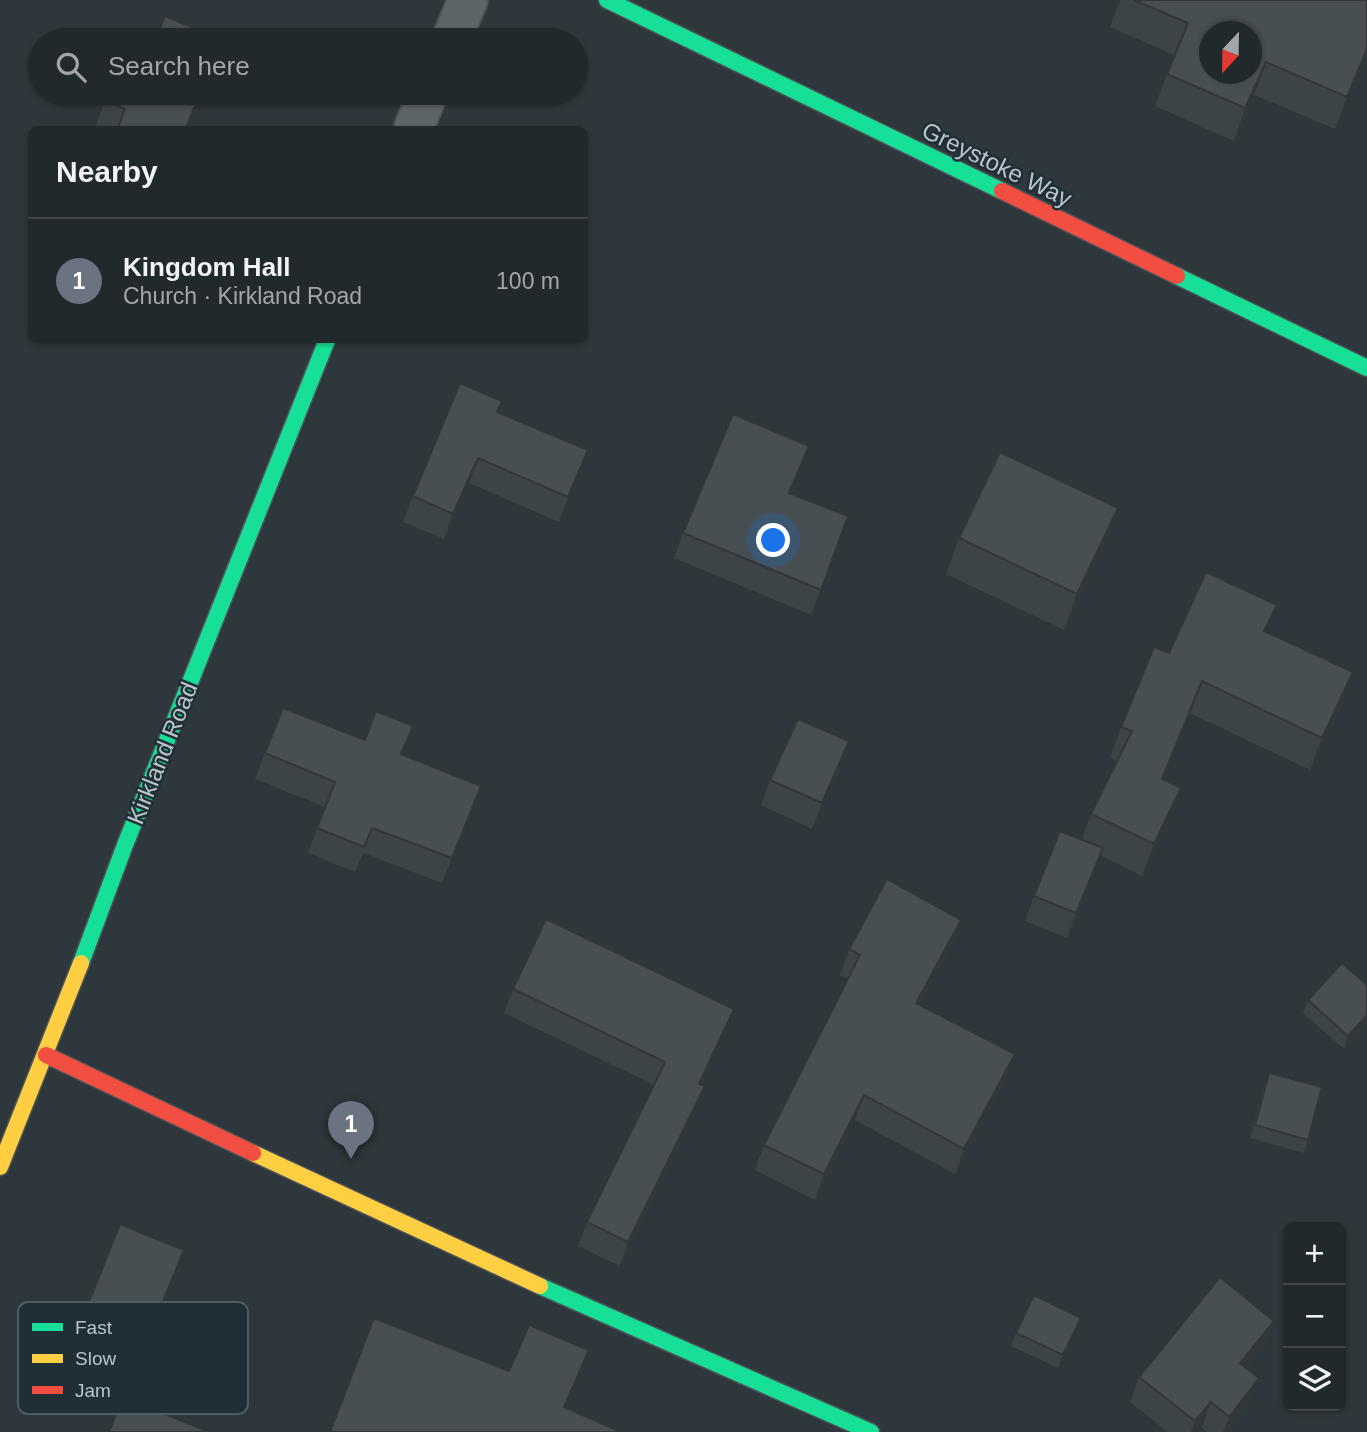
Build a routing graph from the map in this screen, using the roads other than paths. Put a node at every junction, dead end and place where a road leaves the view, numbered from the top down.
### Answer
1 (468, 0) edge
2 (614, 2) edge
3 (456, 28) edge
4 (423, 105) edge
5 (415, 126) edge
6 (326, 343) edge
7 (1367, 368) edge
8 (46, 1055) junction
9 (0, 1167) edge
10 (871, 1432) edge

1 - 3 street
2 - 7 street, Greystoke Way
4 - 5 street
6 - 8 street, Kirkland Road
8 - 9 street, Kirkland Road
8 - 10 street

